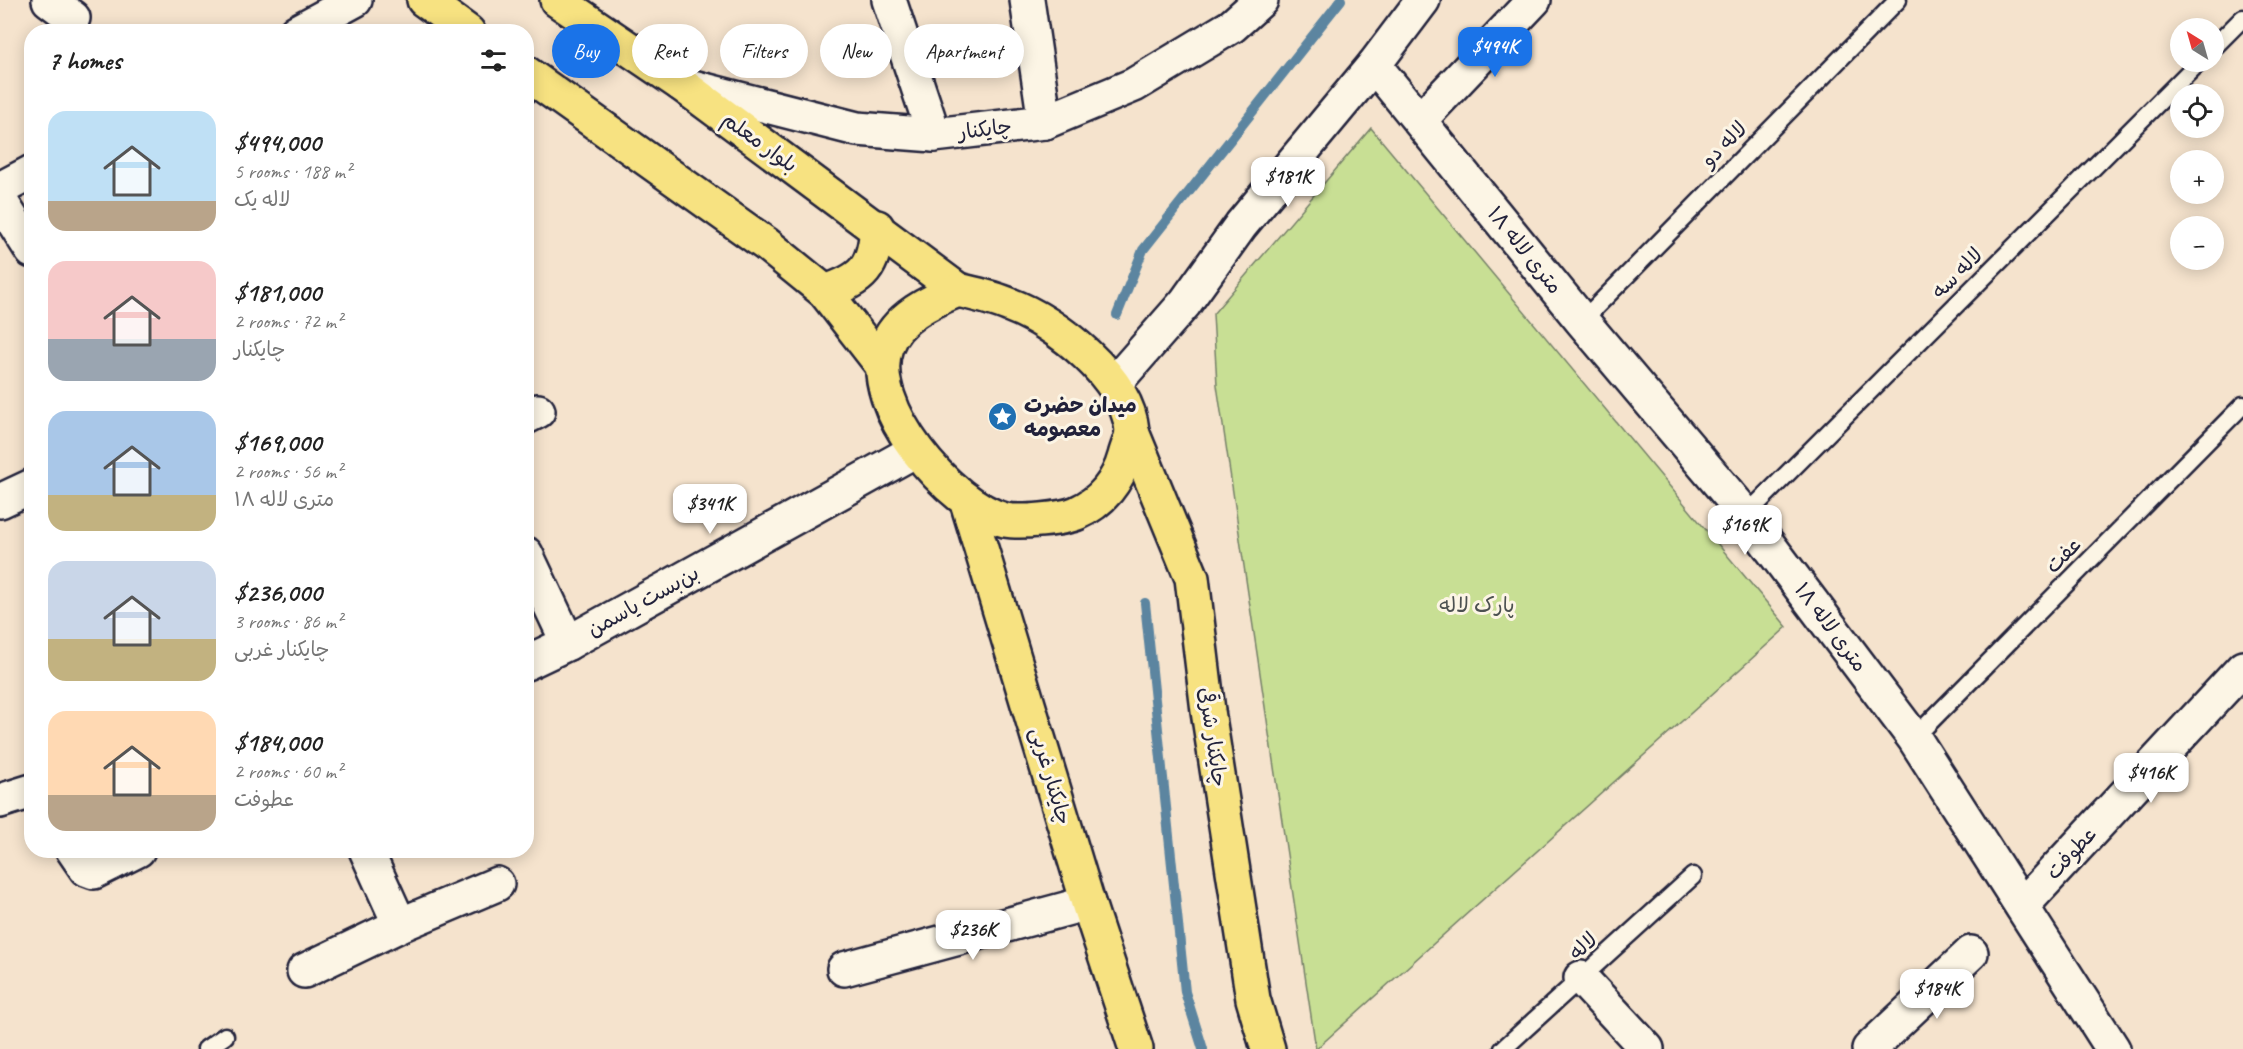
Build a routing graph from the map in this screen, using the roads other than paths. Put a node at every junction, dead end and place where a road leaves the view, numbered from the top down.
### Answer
1 (355, 0) edge
2 (424, 0) edge
3 (557, 0) edge
4 (889, 0) edge
5 (1027, 0) edge
6 (1261, 0) edge
7 (1423, 0) edge
8 (1534, 0) edge
9 (1898, 0) edge
10 (2243, 18) edge
11 (311, 24) edge
12 (457, 24) edge
13 (2224, 36) edge
14 (1374, 65) junction
15 (2189, 72) edge
16 (534, 79) edge
17 (681, 84) junction
18 (1420, 120) junction
19 (1045, 122) junction
20 (934, 135) junction
21 (24, 176) edge
22 (0, 189) edge
23 (0, 200) edge
24 (877, 227) junction
25 (24, 238) edge
26 (958, 290) junction
27 (825, 292) junction
28 (1582, 321) junction
29 (881, 364) junction
30 (1114, 384) junction
31 (2243, 405) edge
32 (1132, 432) junction
33 (916, 450) junction
34 (24, 490) edge
35 (0, 501) edge
36 (967, 502) junction
37 (1746, 515) junction
38 (534, 571) edge
39 (568, 643) junction
40 (534, 659) edge
41 (2243, 668) edge
42 (1914, 738) junction
43 (24, 794) edge
44 (0, 801) edge
45 (78, 858) edge
46 (122, 858) edge
47 (370, 858) edge
48 (1694, 876) dead end
49 (496, 884) dead end
50 (1088, 903) junction
51 (2022, 906) junction
52 (400, 925) junction
53 (1971, 953) dead end
54 (844, 969) dead end
55 (304, 971) dead end
56 (1581, 978) junction
57 (225, 1036) dead end
58 (206, 1049) edge
59 (1137, 1049) edge
60 (1268, 1049) edge
61 (1503, 1049) edge
62 (1647, 1049) edge
63 (1869, 1049) edge
64 (2113, 1049) edge

1 - 11 street
2 - 12 main road
3 - 17 main road, بلوار معلم
4 - 20 street
5 - 19 street
6 - 19 street, چایکنار
7 - 14 street
8 - 18 street
9 - 28 lane, لاله دو
10 - 13 lane
14 - 18 street, ۱۸ متری لاله
14 - 30 street
15 - 37 lane, لاله سه
16 - 27 main road
17 - 20 street, چایکنار
17 - 24 main road, بلوار معلم
18 - 28 street, ۱۸ متری لاله
19 - 20 street, چایکنار
21 - 22 street
23 - 25 street
24 - 26 main road, بلوار معلم
24 - 27 main road
26 - 29 main road
26 - 30 main road
27 - 29 main road
28 - 37 street, ۱۸ متری لاله
29 - 33 main road
30 - 32 main road
31 - 42 lane, عفت
32 - 36 main road
32 - 60 main road, چایکنار شرقی
33 - 36 main road
33 - 39 street, بن‌بست یاسمن
34 - 35 street
36 - 50 main road, چایکنار غربی
37 - 42 street, ۱۸ متری لاله
38 - 39 street
39 - 40 street, بن‌بست یاسمن
41 - 51 street, عطوفت
42 - 51 street, ۱۸ متری لاله
43 - 44 street
45 - 46 street
47 - 52 street
48 - 56 lane, لاله
49 - 52 street
50 - 54 street
50 - 59 main road, چایکنار غربی
51 - 64 street, ۱۸ متری لاله
52 - 55 street
53 - 63 street
56 - 61 lane, لاله
56 - 62 street
57 - 58 lane

